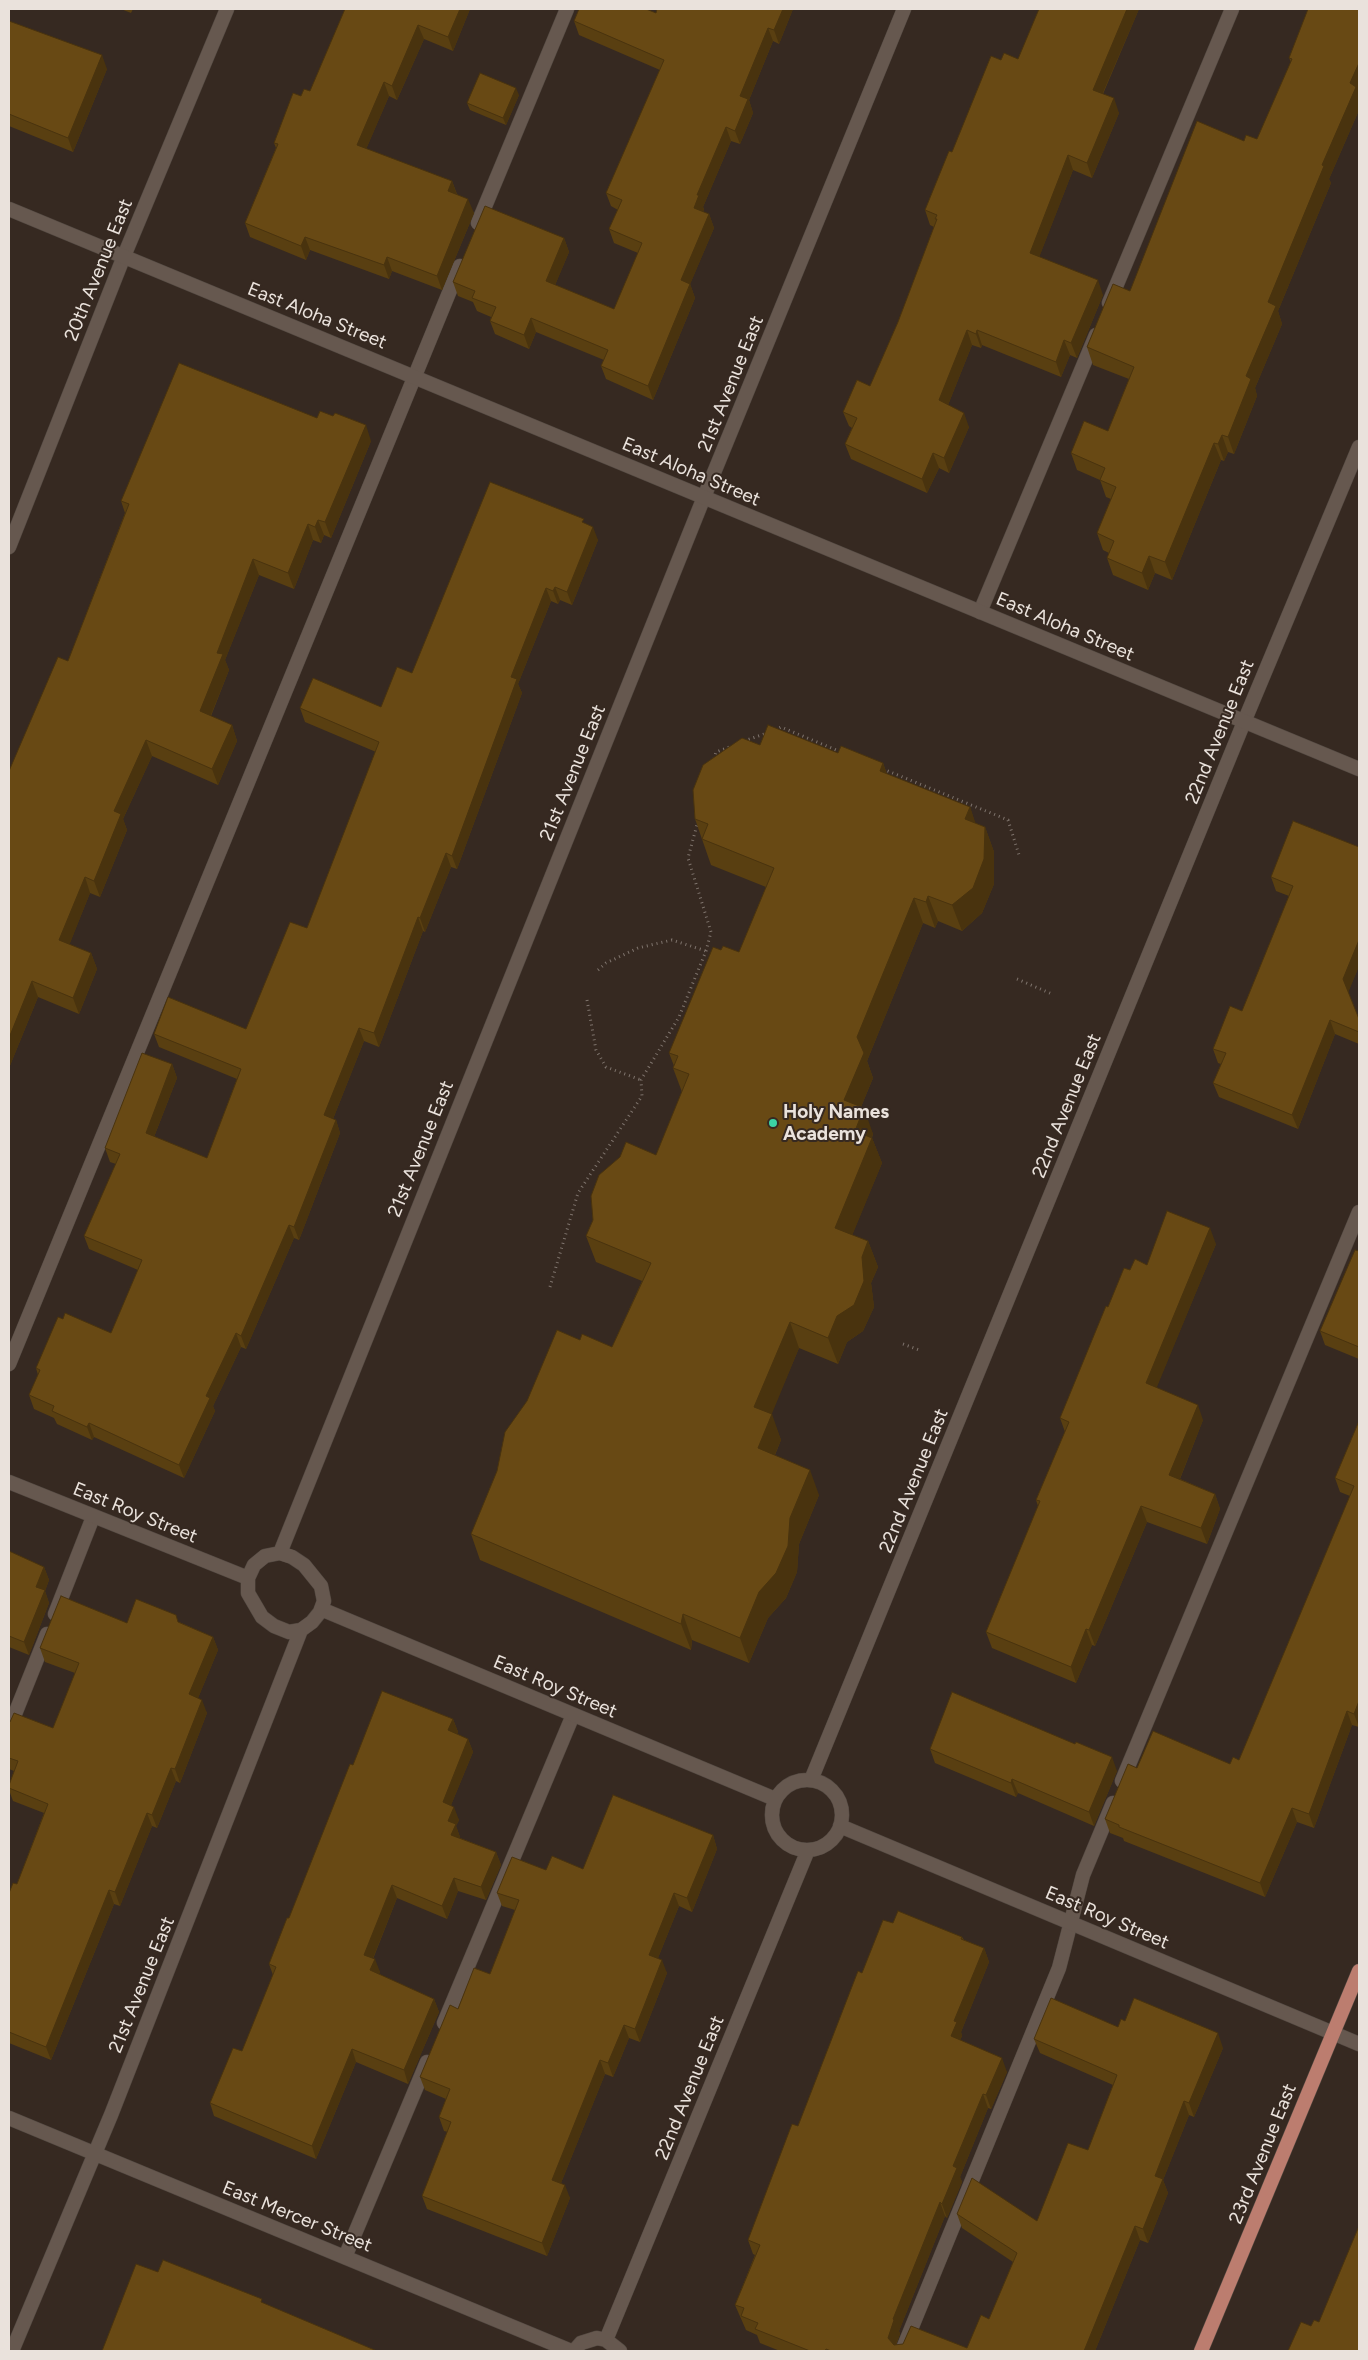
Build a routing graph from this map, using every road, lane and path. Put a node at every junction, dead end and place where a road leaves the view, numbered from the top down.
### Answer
1 (227, 9) edge
2 (567, 9) edge
3 (904, 9) edge
4 (1232, 9) edge
5 (9, 208) edge
6 (471, 239) edge
7 (124, 256) junction
8 (464, 258) edge
9 (414, 377) junction
10 (1359, 448) edge
11 (704, 497) junction
12 (9, 547) edge
13 (980, 612) junction
14 (1244, 722) junction
15 (844, 753) edge
16 (714, 762) edge
17 (881, 768) edge
18 (1359, 769) edge
19 (698, 820) edge
20 (1020, 858) dead end
21 (706, 951) junction
22 (598, 970) dead end
23 (1017, 979) dead end
24 (1052, 994) dead end
25 (587, 1000) dead end
26 (641, 1080) junction
27 (1359, 1212) edge
28 (550, 1287) dead end
29 (903, 1344) dead end
30 (919, 1350) dead end
31 (9, 1364) edge
32 (9, 1482) edge
33 (93, 1517) junction
34 (280, 1553) junction
35 (248, 1578) junction
36 (321, 1610) junction
37 (301, 1630) junction
38 (573, 1716) junction
39 (9, 1729) edge
40 (811, 1780) junction
41 (775, 1799) junction
42 (840, 1826) junction
43 (808, 1850) junction
44 (1070, 1922) junction
45 (1359, 1972) edge
46 (1333, 2033) junction
47 (1359, 2044) edge
48 (9, 2118) edge
49 (95, 2154) junction
50 (345, 2257) junction
51 (606, 2340) junction
52 (12, 2351) edge
53 (572, 2351) edge
54 (620, 2351) edge
55 (902, 2351) edge
56 (1201, 2351) edge

1 - 7 street, 20th Avenue East
2 - 6 street
3 - 11 street, 21st Avenue East
4 - 13 street
5 - 7 street, East Aloha Street
7 - 9 street, East Aloha Street
7 - 12 street, 20th Avenue East
8 - 9 street
9 - 11 street, East Aloha Street
9 - 31 street
10 - 14 street, 22nd Avenue East
11 - 13 street, East Aloha Street
11 - 34 street, 21st Avenue East
13 - 14 street, East Aloha Street
14 - 18 street, East Aloha Street
14 - 40 street, 22nd Avenue East
15 - 16 path
17 - 20 path
19 - 21 path
21 - 22 path
21 - 26 path
23 - 24 path
25 - 26 path
26 - 28 path
27 - 44 street
29 - 30 path
32 - 33 street, East Roy Street
33 - 35 street, East Roy Street
33 - 39 street
34 - 35 street
34 - 36 street
35 - 37 street
36 - 37 street
36 - 38 street, East Roy Street
37 - 49 street, 21st Avenue East
38 - 41 street, East Roy Street
38 - 50 street
40 - 41 street
40 - 42 street
41 - 43 street
42 - 43 street
42 - 44 street, East Roy Street
43 - 51 street, 22nd Avenue East
44 - 46 street, East Roy Street
44 - 55 street
45 - 46 main road, 23rd Avenue East
46 - 47 street, East Roy Street
46 - 56 main road, 23rd Avenue East
48 - 49 street, East Mercer Street
49 - 50 street, East Mercer Street
49 - 52 street, 21st Avenue East
50 - 53 street, East Mercer Street
51 - 53 street
51 - 54 street

